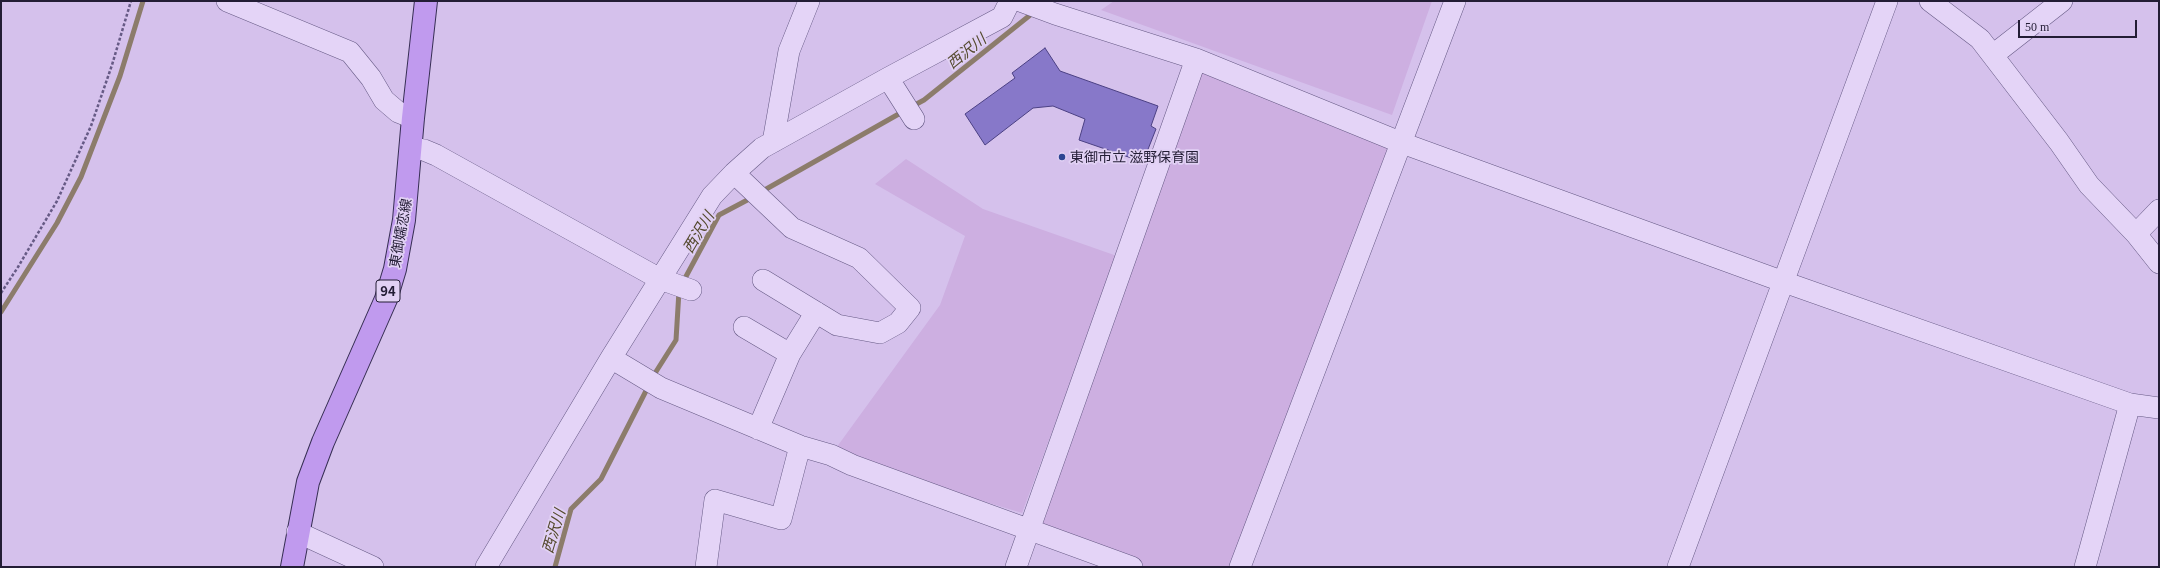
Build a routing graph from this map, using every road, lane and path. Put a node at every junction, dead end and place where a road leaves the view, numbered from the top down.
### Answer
1 (131, 1) edge
2 (227, 1) edge
3 (426, 1) edge
4 (809, 1) edge
5 (1455, 1) edge
6 (1887, 1) edge
7 (1930, 1) edge
8 (2062, 1) edge
9 (1019, 2) edge
10 (1993, 55) junction
11 (1196, 60) junction
12 (888, 78) junction
13 (413, 118) junction
14 (914, 119) dead end
15 (773, 142) junction
16 (1402, 143) junction
17 (411, 148) junction
18 (734, 173) junction
19 (2159, 210) edge
20 (2136, 234) junction
21 (2159, 263) edge
22 (763, 280) dead end
23 (665, 281) junction
24 (1784, 282) junction
25 (691, 290) dead end
26 (1, 293) edge
27 (816, 312) junction
28 (744, 327) dead end
29 (790, 354) junction
30 (611, 358) junction
31 (2130, 404) junction
32 (2159, 408) edge
33 (758, 429) junction
34 (800, 446) junction
35 (1031, 529) junction
36 (297, 532) junction
37 (292, 567) edge
38 (373, 567) edge
39 (486, 567) edge
40 (706, 567) edge
41 (1016, 567) edge
42 (1132, 567) edge
43 (1240, 567) edge
44 (1678, 567) edge
45 (2085, 567) edge

1 - 26 path
2 - 13 street
3 - 13 main road, 東御嬬恋線 / 94
4 - 15 street
5 - 16 street
6 - 24 street
7 - 10 street
8 - 10 street
9 - 11 street
9 - 12 street
10 - 20 street
11 - 16 street
11 - 35 street
12 - 14 street
12 - 15 street
13 - 17 main road, 東御嬬恋線 / 94
15 - 18 street
16 - 24 street
16 - 43 street
17 - 23 street
17 - 36 main road, 東御嬬恋線 / 94
18 - 23 street
18 - 27 street
19 - 20 street
20 - 21 street
22 - 27 street
23 - 25 street
23 - 30 street
24 - 31 street
24 - 44 street
27 - 29 street
28 - 29 street
29 - 33 street
30 - 33 street
30 - 39 street
31 - 32 street
31 - 45 street
33 - 34 street
34 - 35 street
34 - 40 street
35 - 41 street
35 - 42 street
36 - 37 main road, 東御嬬恋線 / 94
36 - 38 street

